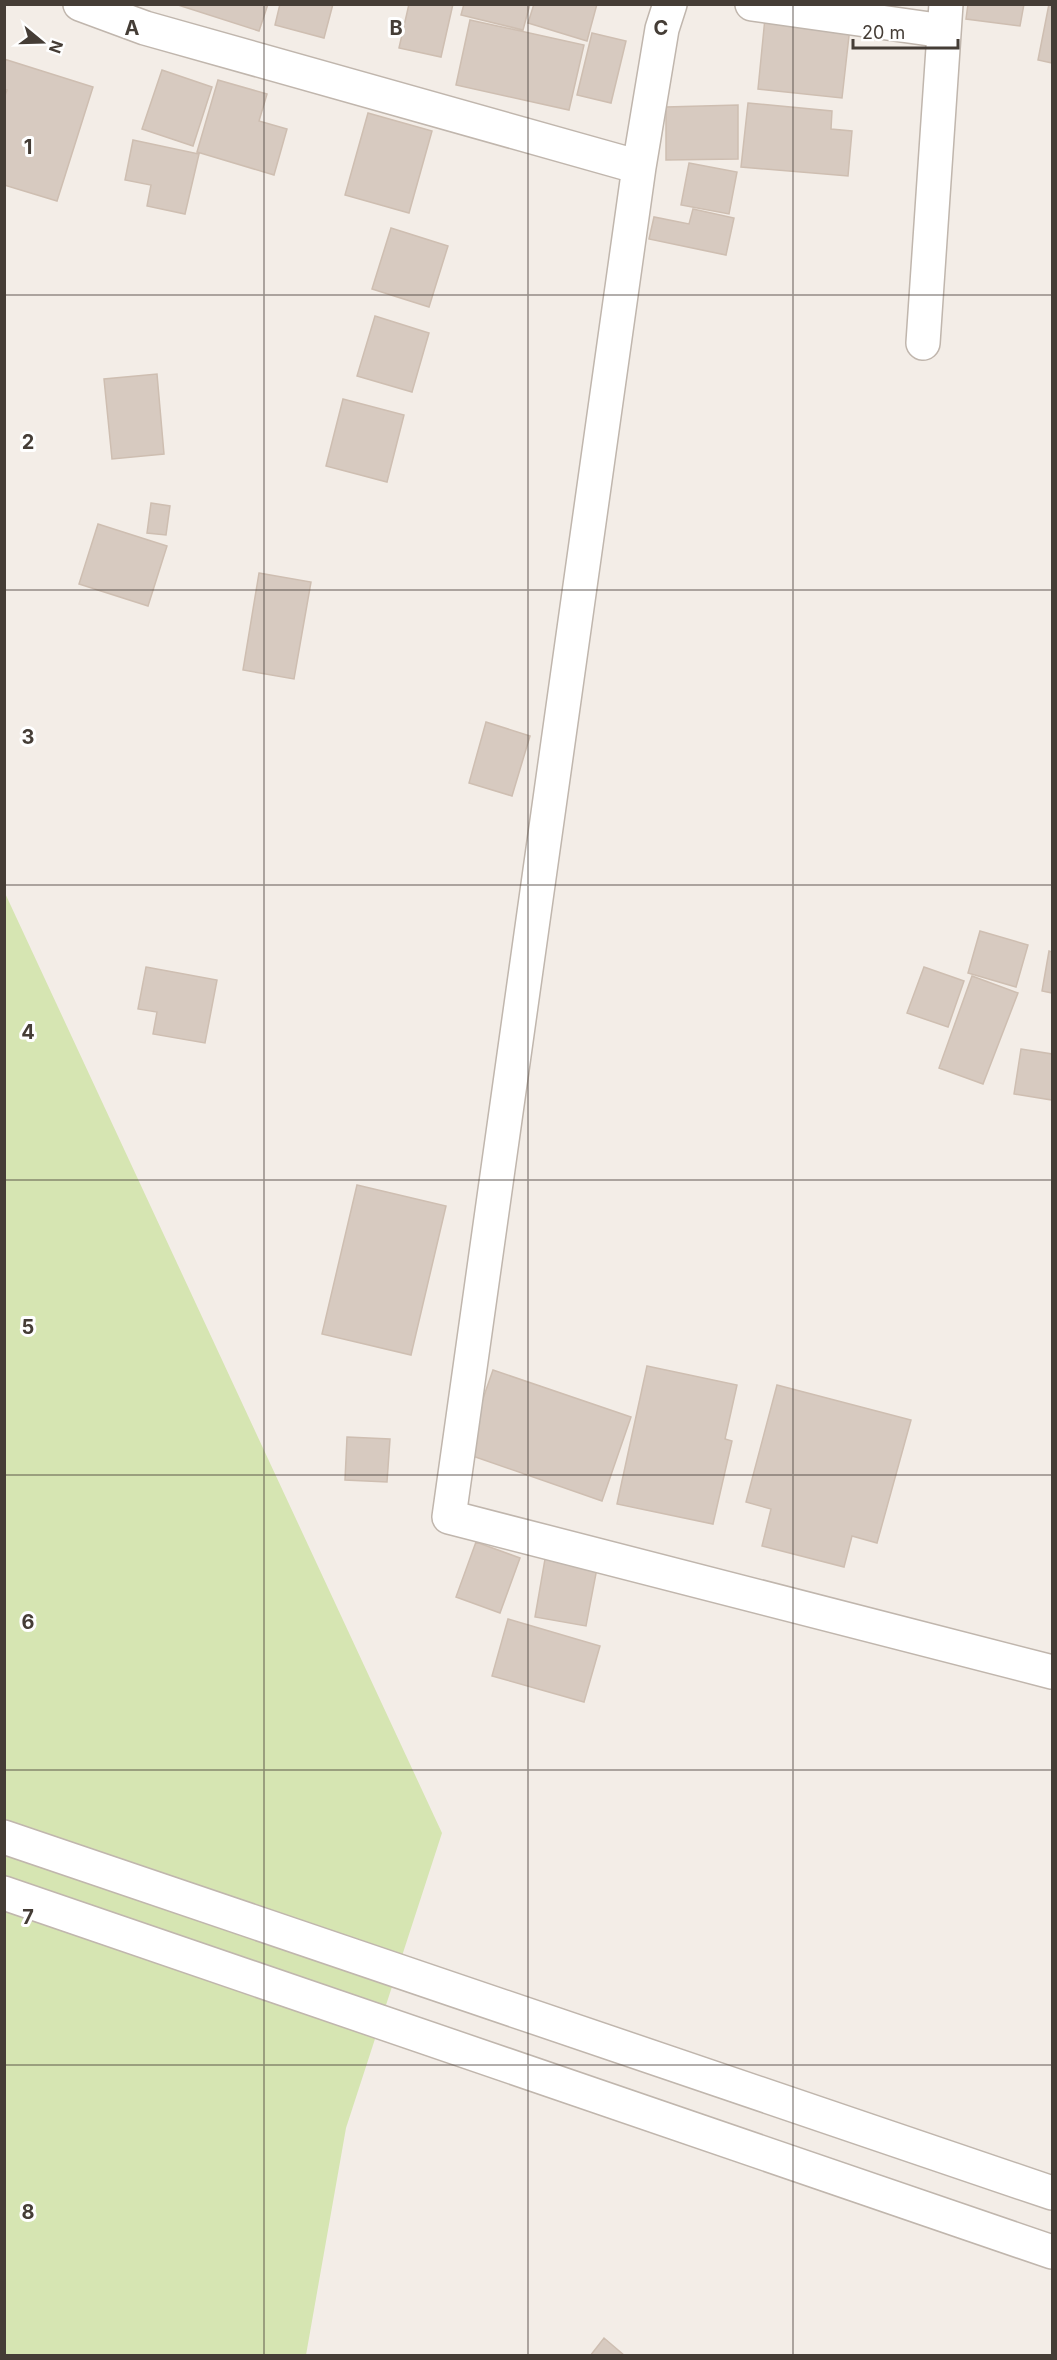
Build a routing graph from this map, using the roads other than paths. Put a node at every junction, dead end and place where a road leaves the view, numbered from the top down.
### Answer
1 (80, 4) edge
2 (670, 4) edge
3 (752, 4) edge
4 (146, 16) edge
5 (945, 18) edge
6 (639, 167) junction
7 (923, 343) dead end
8 (1053, 1672) edge
9 (4, 1837) edge
10 (4, 1893) edge
11 (1053, 2193) edge
12 (1053, 2252) edge

1 - 4 street
2 - 6 street
3 - 5 street
4 - 6 street
5 - 7 street
6 - 8 street
9 - 11 street
10 - 12 street

